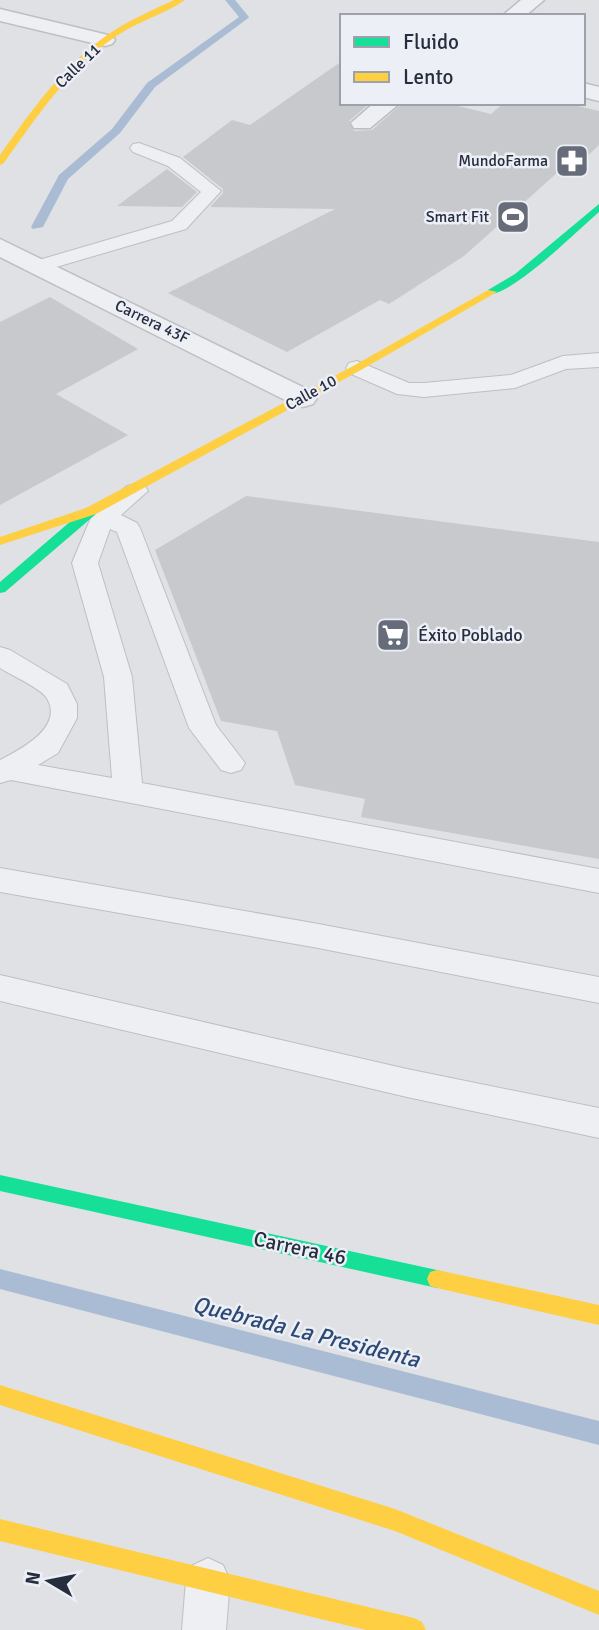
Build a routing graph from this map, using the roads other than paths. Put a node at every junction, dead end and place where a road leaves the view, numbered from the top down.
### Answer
1 (181, 0) edge
2 (534, 0) edge
3 (515, 14) edge
4 (0, 15) edge
5 (105, 40) junction
6 (386, 105) edge
7 (362, 123) dead end
8 (139, 148) dead end
9 (0, 162) edge
10 (599, 206) edge
11 (0, 247) edge
12 (39, 266) junction
13 (599, 360) edge
14 (357, 368) junction
15 (303, 398) junction
16 (146, 482) joint
17 (98, 514) junction
18 (1, 539) edge
19 (0, 589) edge
20 (0, 656) edge
21 (230, 762) dead end
22 (3, 771) edge
23 (128, 791) junction
24 (0, 880) edge
25 (599, 881) edge
26 (0, 988) edge
27 (599, 990) edge
28 (599, 1123) edge
29 (0, 1183) edge
30 (599, 1315) edge
31 (0, 1395) edge
32 (0, 1530) edge
33 (208, 1580) junction
34 (599, 1604) edge
35 (204, 1630) edge
36 (414, 1630) edge

1 - 5 main road, Calle 11
2 - 3 street
4 - 5 street
5 - 9 main road, Calle 11
6 - 7 street
8 - 12 lane
10 - 14 main road, Calle 10
11 - 12 street, Carrera 43F
12 - 15 street, Carrera 43F
13 - 14 lane
14 - 15 main road, Calle 10
15 - 16 main road, Calle 10
16 - 17 lane
17 - 18 main road
17 - 19 main road
17 - 21 lane
17 - 23 lane
20 - 22 lane
22 - 23 lane
23 - 25 lane
24 - 27 lane
26 - 28 lane
29 - 30 main road, Carrera 46
31 - 34 main road
32 - 33 main road
33 - 35 lane
33 - 36 main road

